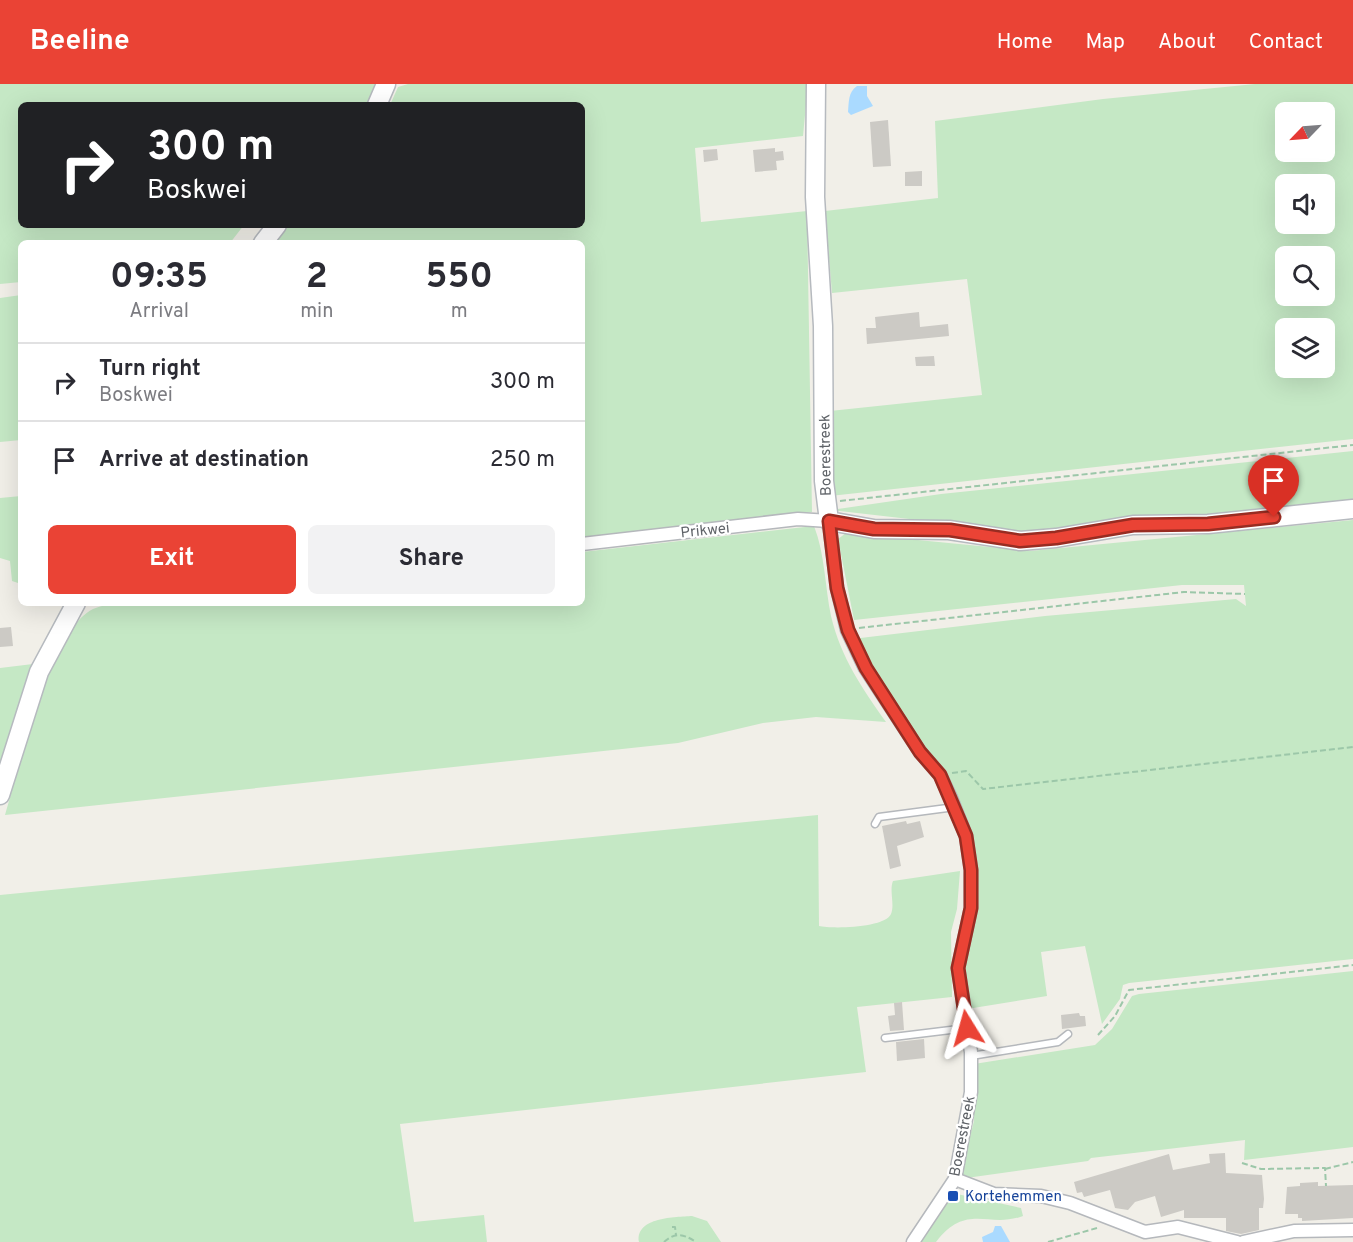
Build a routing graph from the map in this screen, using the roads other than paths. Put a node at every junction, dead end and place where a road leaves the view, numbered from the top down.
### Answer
1 (386, 84) edge
2 (816, 84) edge
3 (378, 102) edge
4 (275, 228) edge
5 (265, 240) edge
6 (1353, 509) edge
7 (827, 512) junction
8 (585, 544) edge
9 (74, 606) edge
10 (0, 795) edge
11 (955, 807) junction
12 (875, 824) dead end
13 (967, 1028) junction
14 (1068, 1034) dead end
15 (885, 1038) dead end
16 (971, 1056) junction
17 (955, 1179) junction
18 (1353, 1230) edge
19 (913, 1242) edge
20 (1237, 1242) edge
21 (1243, 1242) edge

1 - 3 street
2 - 7 street, Boerestreek
4 - 5 street
6 - 7 street
7 - 8 street, Prikwei
7 - 11 street, Boerestreek
9 - 10 street
11 - 12 lane
11 - 13 street, Boerestreek
13 - 15 lane
13 - 16 street, Boerestreek
14 - 16 lane
16 - 17 street, Boerestreek
17 - 19 street, Boerestreek
17 - 20 street
18 - 21 street

